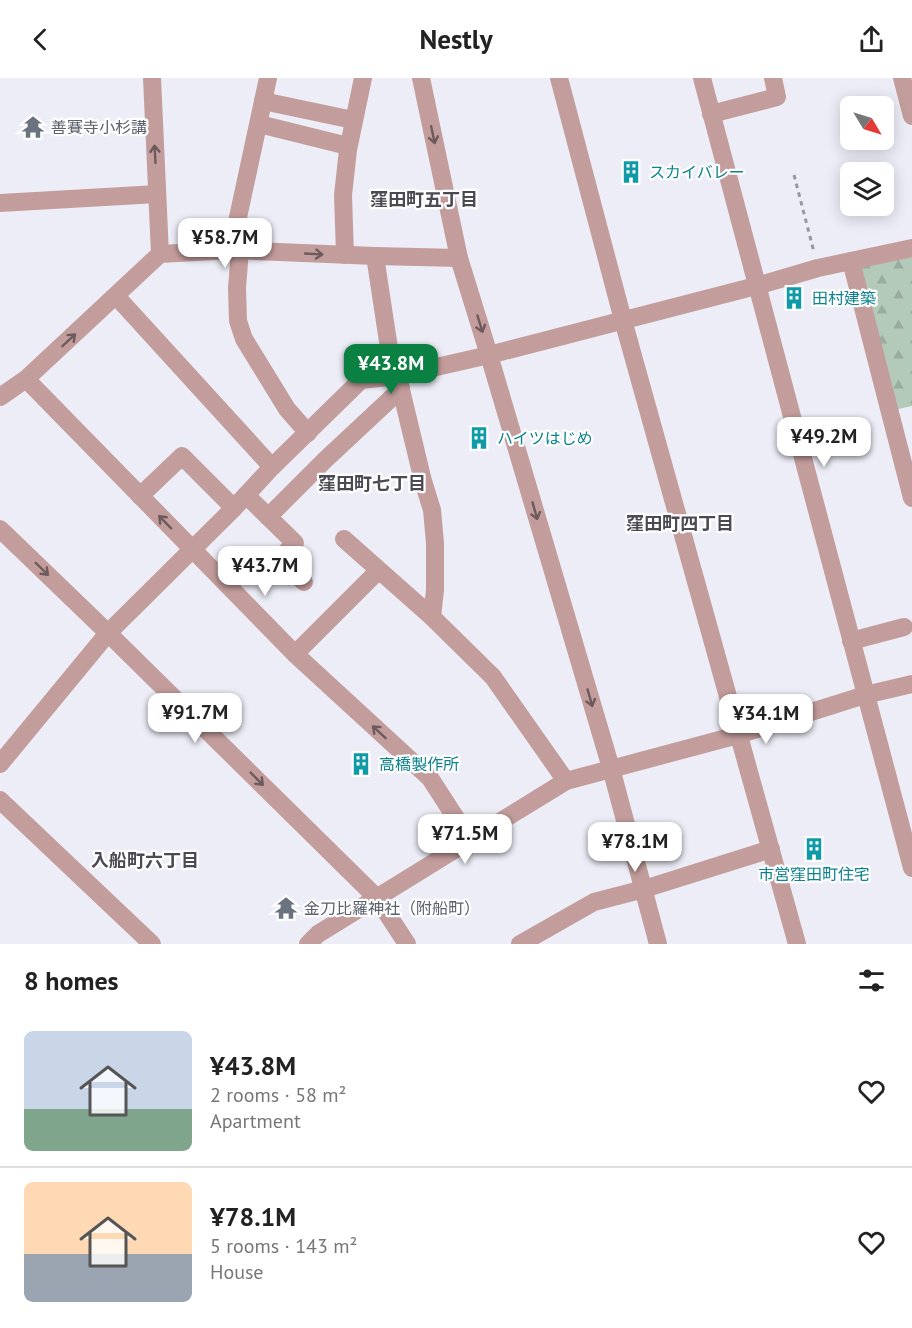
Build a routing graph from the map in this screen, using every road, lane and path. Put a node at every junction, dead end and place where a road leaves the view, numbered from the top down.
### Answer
1 (152, 78) edge
2 (268, 78) edge
3 (363, 78) edge
4 (421, 78) edge
5 (559, 78) edge
6 (702, 78) edge
7 (773, 78) edge
8 (902, 78) edge
9 (263, 101) junction
10 (711, 114) junction
11 (912, 116) edge
12 (353, 120) junction
13 (259, 124) junction
14 (348, 146) junction
15 (794, 176) dead end
16 (157, 194) junction
17 (0, 203) edge
18 (912, 248) edge
19 (236, 250) junction
20 (160, 254) junction
21 (345, 255) junction
22 (375, 256) junction
23 (459, 258) junction
24 (851, 261) junction
25 (818, 268) junction
26 (756, 286) junction
27 (116, 296) junction
28 (623, 320) junction
29 (489, 355) junction
30 (26, 379) junction
31 (399, 383) junction
32 (0, 397) edge
33 (305, 436) junction
34 (325, 460) junction
35 (272, 467) junction
36 (140, 496) junction
37 (912, 498) edge
38 (240, 502) junction
39 (268, 517) junction
40 (0, 529) edge
41 (344, 539) dead end
42 (192, 549) junction
43 (378, 571) junction
44 (304, 582) dead end
45 (432, 618) junction
46 (904, 627) dead end
47 (108, 633) junction
48 (851, 641) junction
49 (295, 654) junction
50 (912, 684) edge
51 (865, 695) junction
52 (738, 735) junction
53 (0, 764) edge
54 (611, 768) junction
55 (566, 781) junction
56 (0, 800) edge
57 (470, 840) junction
58 (771, 849) junction
59 (912, 868) edge
60 (644, 889) junction
61 (376, 898) junction
62 (791, 942) edge
63 (152, 944) edge
64 (308, 944) edge
65 (407, 944) edge
66 (521, 944) edge
67 (658, 944) edge

16 -> 1 street
2 - 9 street
3 - 12 street
4 -> 23 street
5 - 28 street
6 - 10 street
7 - 10 street
8 - 11 street
9 - 12 street
9 - 13 street
10 - 26 street
12 - 14 street
13 - 14 street
13 - 19 street
14 - 21 street
15 - 25 path
16 - 17 street
16 - 20 street
18 - 24 street
19 - 20 street
19 -> 21 street
19 - 33 street
20 - 27 street
21 - 22 street
22 - 23 street
22 - 31 street
23 -> 29 street
24 - 25 street
24 - 37 street
25 - 26 street
26 - 28 street
26 - 48 street
30 -> 27 street
27 - 35 street
28 - 29 street
28 - 52 street
29 - 31 street
29 -> 54 street
30 - 32 street
30 - 36 street
31 - 33 street
31 - 34 street
31 - 45 street
33 - 34 street
33 - 35 street
34 - 39 street
35 - 38 street
36 - 38 street
42 -> 36 street
38 - 39 street
38 - 42 street
39 - 44 street
40 -> 47 street
41 - 43 street
42 - 47 street
42 - 49 street
43 - 45 street
43 - 49 street
45 - 55 street
46 - 48 street
47 - 53 street
47 -> 61 street
48 - 51 street
57 -> 49 street
50 - 51 street
51 - 52 street
51 - 59 street
52 - 54 street
52 - 58 street
54 - 55 street
54 - 60 street
55 - 57 street
56 - 63 street
57 - 61 street
58 - 60 street
58 - 62 street
60 - 66 street
60 - 67 street
61 - 64 street
61 - 65 street

